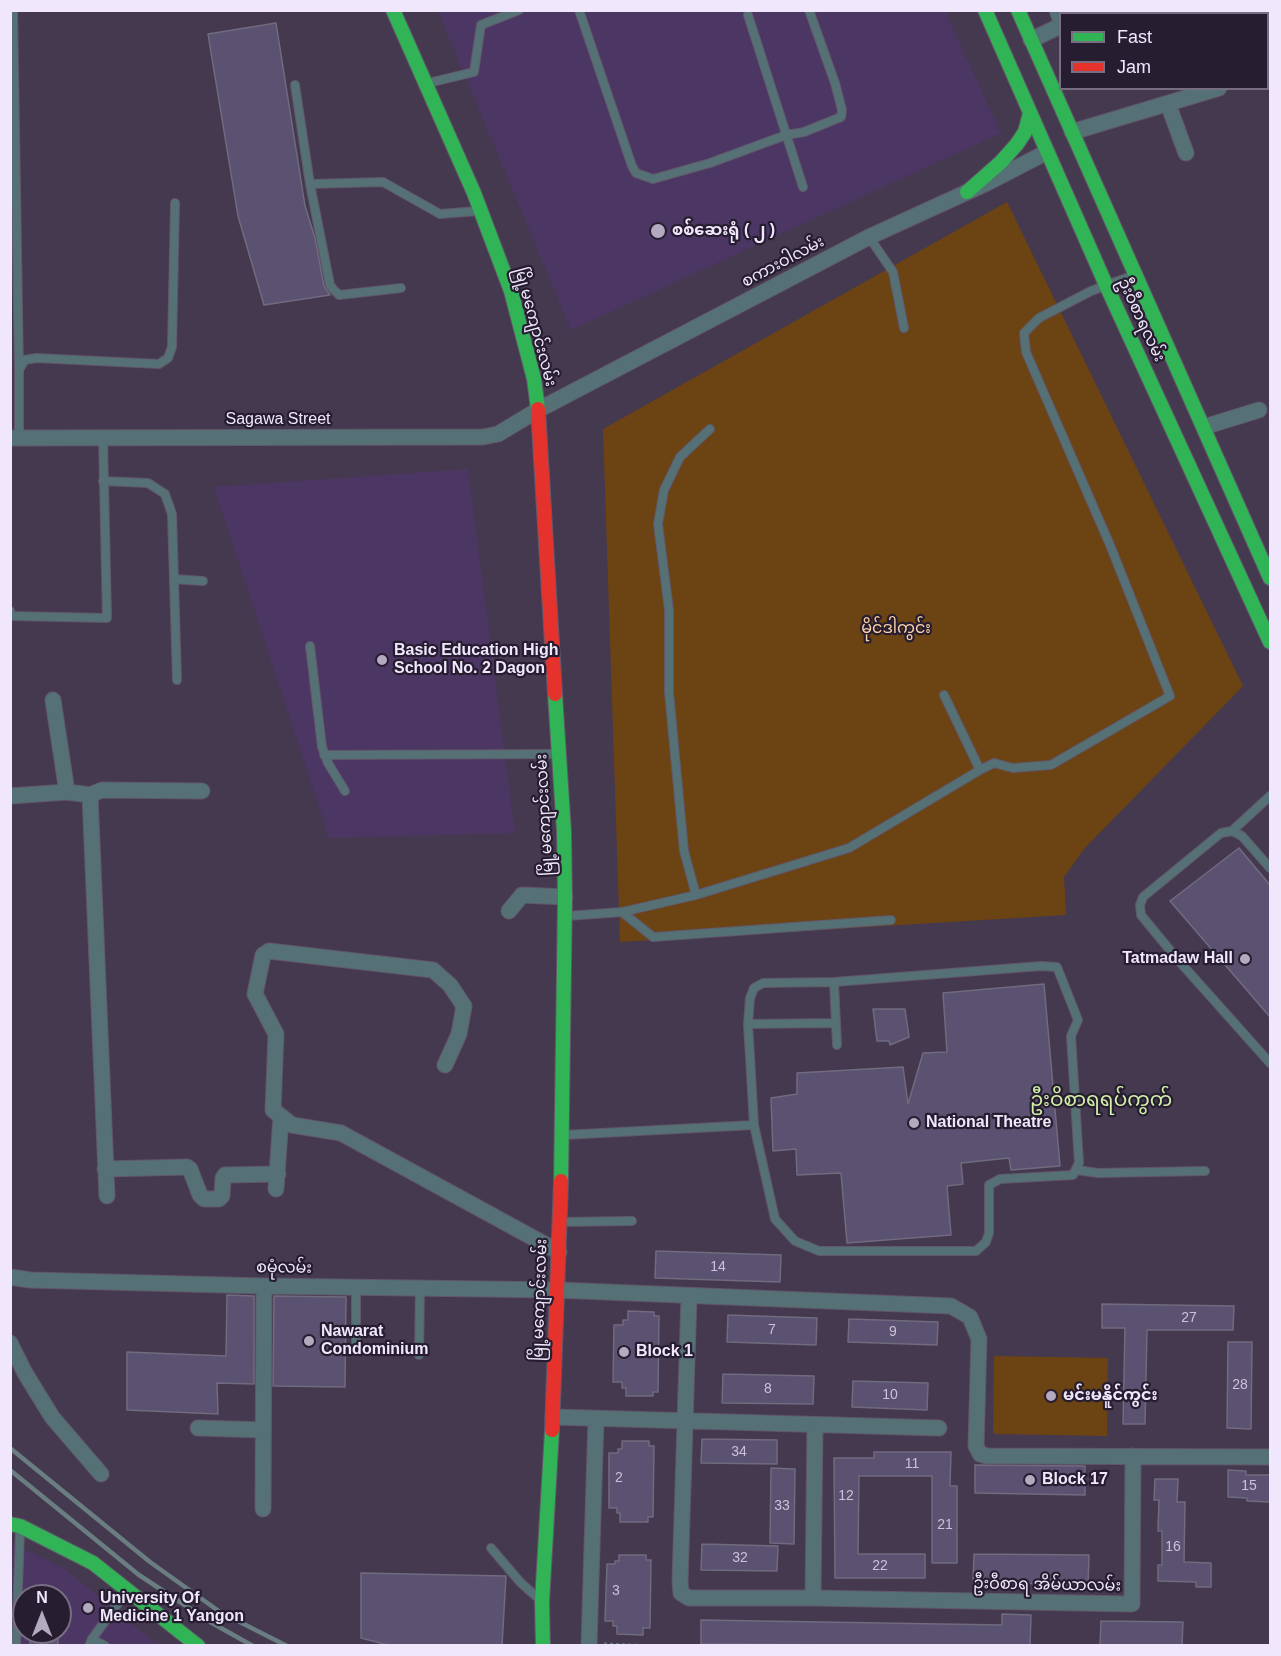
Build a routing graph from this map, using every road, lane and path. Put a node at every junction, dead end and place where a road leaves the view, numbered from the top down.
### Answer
1 (13, 10) edge
2 (393, 10) edge
3 (519, 10) edge
4 (579, 10) edge
5 (809, 10) edge
6 (985, 10) edge
7 (1018, 10) edge
8 (748, 15) dead end
9 (1059, 26) edge
10 (1031, 40) junction
11 (12, 50) edge
12 (426, 83) junction
13 (295, 85) dead end
14 (1213, 90) edge
15 (1167, 104) junction
16 (1029, 113) junction
17 (1072, 132) junction
18 (786, 135) junction
19 (13, 142) edge
20 (1047, 152) junction
21 (1186, 153) dead end
22 (310, 184) junction
23 (803, 187) dead end
24 (967, 192) junction
25 (175, 203) dead end
26 (481, 210) junction
27 (869, 237) junction
28 (1136, 275) junction
29 (1106, 285) junction
30 (401, 288) dead end
31 (904, 328) dead end
32 (19, 370) junction
33 (538, 410) junction
34 (1258, 410) dead end
35 (710, 429) dead end
36 (1191, 433) junction
37 (15, 438) edge
38 (103, 438) junction
39 (103, 481) junction
40 (1258, 550) junction
41 (1233, 563) junction
42 (1270, 578) edge
43 (174, 579) junction
44 (203, 581) dead end
45 (10, 611) edge
46 (1270, 642) edge
47 (310, 646) dead end
48 (177, 680) dead end
49 (944, 695) dead end
50 (53, 700) dead end
51 (558, 754) junction
52 (324, 755) junction
53 (980, 770) junction
54 (202, 791) dead end
55 (345, 791) dead end
56 (67, 792) junction
57 (90, 795) junction
58 (10, 796) edge
59 (1270, 796) edge
60 (1232, 831) junction
61 (1270, 868) edge
62 (696, 895) junction
63 (566, 897) junction
64 (509, 911) dead end
65 (622, 912) junction
66 (565, 916) junction
67 (891, 920) dead end
68 (834, 982) junction
69 (836, 1023) junction
70 (748, 1024) junction
71 (837, 1045) dead end
72 (1270, 1063) edge
73 (445, 1065) dead end
74 (281, 1116) junction
75 (754, 1125) junction
76 (562, 1135) junction
77 (105, 1169) junction
78 (1077, 1170) junction
79 (1205, 1171) dead end
80 (107, 1196) dead end
81 (632, 1221) dead end
82 (560, 1222) junction
83 (558, 1252) junction
84 (10, 1277) edge
85 (264, 1286) junction
86 (356, 1287) junction
87 (420, 1288) junction
88 (556, 1290) junction
89 (689, 1296) junction
90 (10, 1343) edge
91 (356, 1348) dead end
92 (419, 1355) dead end
93 (553, 1417) junction
94 (596, 1419) junction
95 (685, 1421) junction
96 (815, 1425) junction
97 (198, 1428) dead end
98 (939, 1428) dead end
99 (263, 1430) junction
100 (1133, 1456) junction
101 (1270, 1457) edge
102 (101, 1474) dead end
103 (263, 1509) dead end
104 (15, 1525) edge
105 (491, 1548) dead end
106 (127, 1591) junction
107 (813, 1598) junction
108 (542, 1602) junction
109 (90, 1642) edge
110 (589, 1644) joint
111 (16, 1646) edge
112 (105, 1646) edge
113 (198, 1646) edge
114 (543, 1646) edge
115 (654, 1646) edge

1 - 11 lane
2 - 12 main road, မြို့မကျောင်းလမ်း
3 - 12 lane
4 - 18 lane
5 - 18 lane
6 - 16 main road, ဦးဝီစာရလမ်း
7 - 10 main road, ဦးဝီစာရလမ်း
8 - 18 lane
9 - 10 street
10 - 17 main road, ဦးဝီစာရလမ်း
11 - 19 lane
12 - 26 main road, မြို့မကျောင်းလမ်း
13 - 22 lane
14 - 15 street
15 - 17 street
15 - 21 street
16 - 20 main road, ဦးဝီစာရလမ်း
16 - 24 main road
17 - 28 main road, ဦးဝီစာရလမ်း
18 - 23 lane
19 - 32 lane
20 - 24 street, စကားဝါလမ်း
20 - 29 main road, ဦးဝီစာရလမ်း
22 - 26 lane
22 - 30 lane
24 - 27 street, စကားဝါလမ်း
25 - 32 lane
26 - 33 main road, မြို့မကျောင်းလမ်း
27 - 31 lane
27 - 33 street, စကားဝါလမ်း
28 - 29 lane
28 - 36 main road, ဦးဝီစာရလမ်း
29 - 36 main road, ဦးဝီစာရလမ်း
29 - 53 lane
32 - 37 lane
33 - 38 street, Sagawa Street
33 - 51 main road, မြို့မကျောင်းလမ်း
34 - 36 street
35 - 62 lane
36 - 40 main road, ဦးဝီစာရလမ်း
36 - 41 main road, ဦးဝီစာရလမ်း
37 - 38 street, Sagawa Street
38 - 39 lane
39 - 43 lane
39 - 45 lane
40 - 41 main road
40 - 42 main road, ဦးဝီစာရလမ်း
41 - 46 main road, ဦးဝီစာရလမ်း
43 - 44 lane
43 - 48 lane
47 - 52 lane
49 - 53 lane
50 - 56 street
51 - 52 lane
51 - 63 main road, မြို့မကျောင်းလမ်း
52 - 55 lane
53 - 62 lane
54 - 57 street
56 - 57 street
56 - 58 street
57 - 77 street
59 - 60 lane
60 - 61 lane
60 - 72 lane
62 - 65 lane
63 - 64 street
63 - 66 main road, မြို့မကျောင်းလမ်း
65 - 66 lane
65 - 67 lane
66 - 76 main road, မြို့မကျောင်းလမ်း
68 - 69 lane
68 - 70 lane
68 - 78 lane
69 - 70 lane
69 - 71 lane
70 - 75 lane
73 - 74 street
74 - 77 street
74 - 83 street
75 - 76 lane
75 - 78 lane
76 - 82 main road, မြို့မကျောင်းလမ်း
77 - 80 street
78 - 79 lane
81 - 82 lane
82 - 83 main road, မြို့မကျောင်းလမ်း
83 - 88 main road, မြို့မကျောင်းလမ်း
84 - 85 street, စမုံလမ်း
85 - 86 street, စမုံလမ်း
85 - 99 street
86 - 87 street, စမုံလမ်း
86 - 91 lane
87 - 88 street, စမုံလမ်း
87 - 92 lane
88 - 89 street
88 - 93 main road, မြို့မကျောင်းလမ်း
89 - 95 street, ဦးဝီစာရ အိမ်ယာလမ်း
89 - 100 street
90 - 102 street
93 - 94 street
93 - 108 main road, မြို့မကျောင်းလမ်း
94 - 95 street
94 - 110 street
95 - 96 street
95 - 107 street, ဦးဝီစာရ အိမ်ယာလမ်း
96 - 98 street
96 - 107 street
97 - 99 street
99 - 103 street
100 - 101 street
100 - 107 street, ဦးဝီစာရ အိမ်ယာလမ်း
104 - 106 main road
104 - 111 lane
105 - 108 lane
106 - 109 lane
106 - 113 main road
108 - 114 main road, မြို့မကျောင်းလမ်း
109 - 112 lane
110 - 115 path

